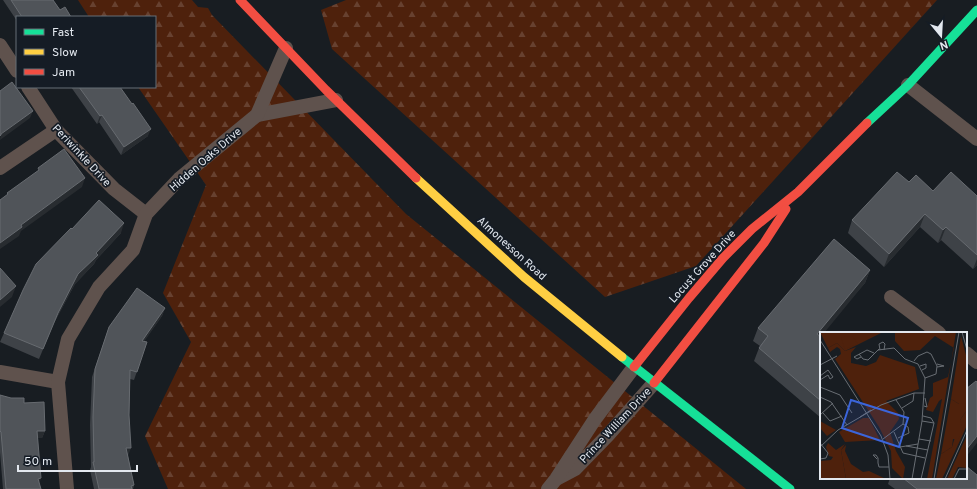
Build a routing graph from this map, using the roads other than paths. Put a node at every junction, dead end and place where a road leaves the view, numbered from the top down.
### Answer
1 (240, 0) edge
2 (977, 10) edge
3 (0, 45) edge
4 (286, 48) junction
5 (16, 69) edge
6 (908, 85) junction
7 (29, 88) edge
8 (336, 100) junction
9 (257, 115) junction
10 (56, 130) junction
11 (977, 139) edge
12 (0, 168) edge
13 (798, 192) junction
14 (146, 214) junction
15 (891, 297) dead end
16 (938, 332) edge
17 (967, 355) edge
18 (977, 362) edge
19 (634, 366) junction
20 (0, 372) edge
21 (58, 382) junction
22 (654, 383) junction
23 (552, 484) edge
24 (67, 489) edge
25 (790, 489) edge

1 - 4 main road, Almonesson Road
2 - 6 main road, Locust Grove Drive
3 - 5 street
4 - 8 main road, Almonesson Road
4 - 9 street, Hidden Oaks Drive
6 - 11 street
6 - 13 main road, Locust Grove Drive
7 - 10 street, Periwinkle Drive
8 - 9 street, Hidden Oaks Drive
8 - 19 main road, Almonesson Road
9 - 14 street, Hidden Oaks Drive
10 - 12 street
10 - 14 street, Periwinkle Drive
13 - 19 main road, Locust Grove Drive
13 - 22 main road, Locust Grove Drive
14 - 21 street, Hidden Oaks Drive
15 - 16 street
17 - 18 street
19 - 22 main road, Almonesson Road
19 - 23 street, Prince William Drive
20 - 21 street
21 - 24 street, Hidden Oaks Drive
22 - 23 street, Prince William Drive
22 - 25 main road, Almonesson Road

